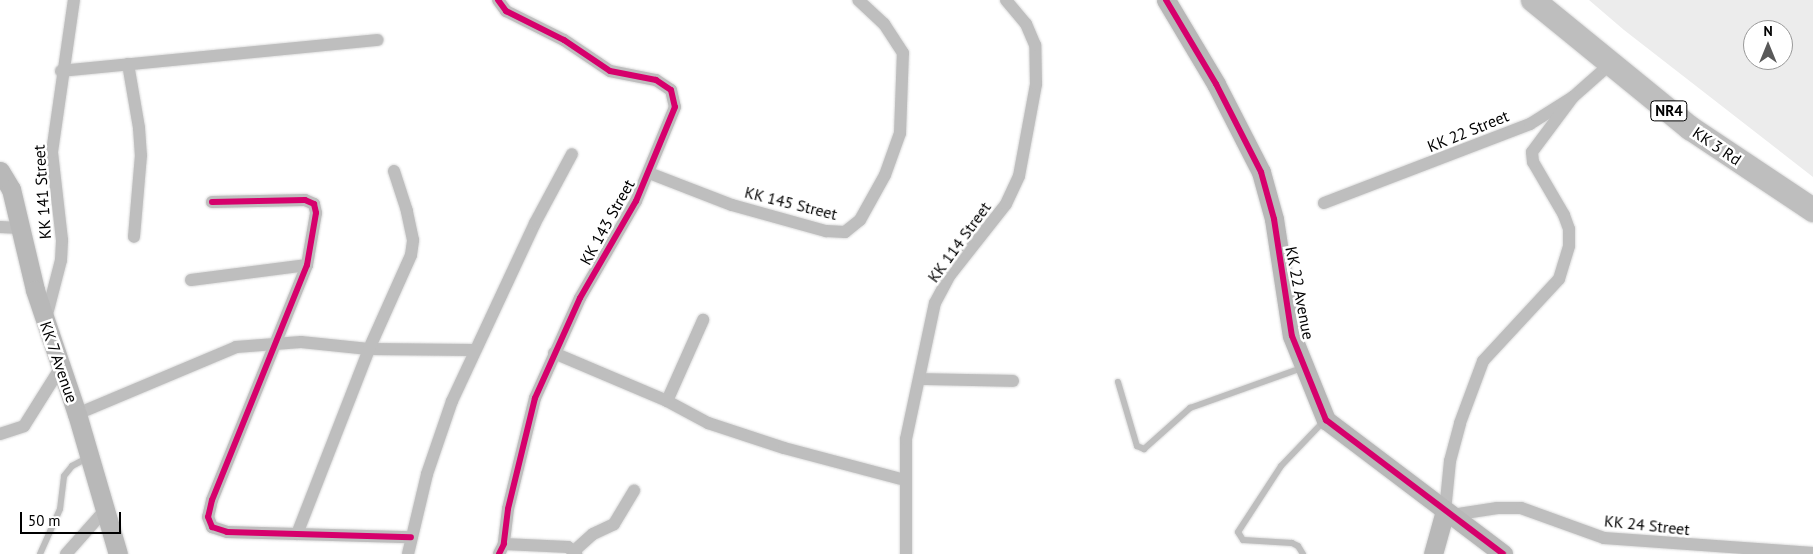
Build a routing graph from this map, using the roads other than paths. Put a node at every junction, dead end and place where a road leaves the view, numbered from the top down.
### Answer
1 (74, 0) edge
2 (498, 0) edge
3 (858, 0) edge
4 (1006, 0) edge
5 (1166, 0) edge
6 (1534, 0) edge
7 (377, 40) dead end
8 (128, 64) junction
9 (1609, 65) junction
10 (61, 70) junction
11 (1573, 97) junction
12 (572, 154) dead end
13 (0, 170) edge
14 (394, 171) dead end
15 (649, 173) junction
16 (212, 202) dead end
17 (1324, 203) dead end
18 (1813, 210) edge
19 (0, 227) edge
20 (20, 228) junction
21 (134, 237) dead end
22 (307, 265) junction
23 (190, 280) dead end
24 (703, 320) dead end
25 (45, 322) junction
26 (273, 343) junction
27 (369, 349) junction
28 (473, 350) junction
29 (554, 353) junction
30 (61, 367) junction
31 (1304, 368) junction
32 (921, 379) junction
33 (1013, 381) dead end
34 (1118, 382) dead end
35 (667, 401) junction
36 (77, 414) junction
37 (1326, 420) junction
38 (0, 434) edge
39 (90, 457) junction
40 (905, 480) junction
41 (634, 491) dead end
42 (105, 510) junction
43 (1448, 513) junction
44 (297, 534) junction
45 (412, 537) junction
46 (501, 549) edge
47 (575, 552) edge
48 (1813, 553) edge
49 (40, 554) edge
50 (66, 554) edge
51 (118, 554) edge
52 (408, 554) edge
53 (906, 554) edge
54 (1303, 554) edge
55 (1433, 554) edge
56 (1503, 554) edge

1 - 10 street, KK 141 Street
2 - 15 street, KK 143 Street
3 - 15 street, KK 145 Street
4 - 32 street, KK 114 Street
5 - 31 street, KK 22 Avenue
6 - 9 highway, KK 3 Rd / NR4
7 - 8 street
8 - 10 street
8 - 21 street
9 - 11 street, KK 22 Street
9 - 18 highway, KK 3 Rd / NR4
10 - 25 street, KK 141 Street
11 - 17 street, KK 22 Street
11 - 43 street
12 - 28 street
13 - 20 street, KK 7 Avenue
14 - 27 street
15 - 29 street, KK 143 Street
16 - 22 street
19 - 20 street
20 - 25 street, KK 7 Avenue
22 - 23 street
22 - 26 street
24 - 35 street
25 - 30 street, KK 7 Avenue
26 - 27 street
26 - 36 street
26 - 44 street
27 - 28 street
27 - 44 street
28 - 45 street
29 - 35 street
29 - 46 street, KK 143 Street
30 - 36 street, KK 7 Avenue
30 - 38 street
31 - 34 lane
31 - 37 street, KK 22 Avenue
32 - 33 street
32 - 40 street, KK 114 Street
35 - 40 street
36 - 39 street, KK 7 Avenue
37 - 43 street, KK 22 Avenue
37 - 54 lane
39 - 42 street, KK 7 Avenue
39 - 49 lane
40 - 53 street, KK 114 Street
41 - 47 street
42 - 50 street
42 - 51 street, KK 7 Avenue
43 - 48 street, KK 24 Street
43 - 55 street
43 - 56 street, KK 22 Avenue
44 - 45 street
45 - 52 street
46 - 47 street

